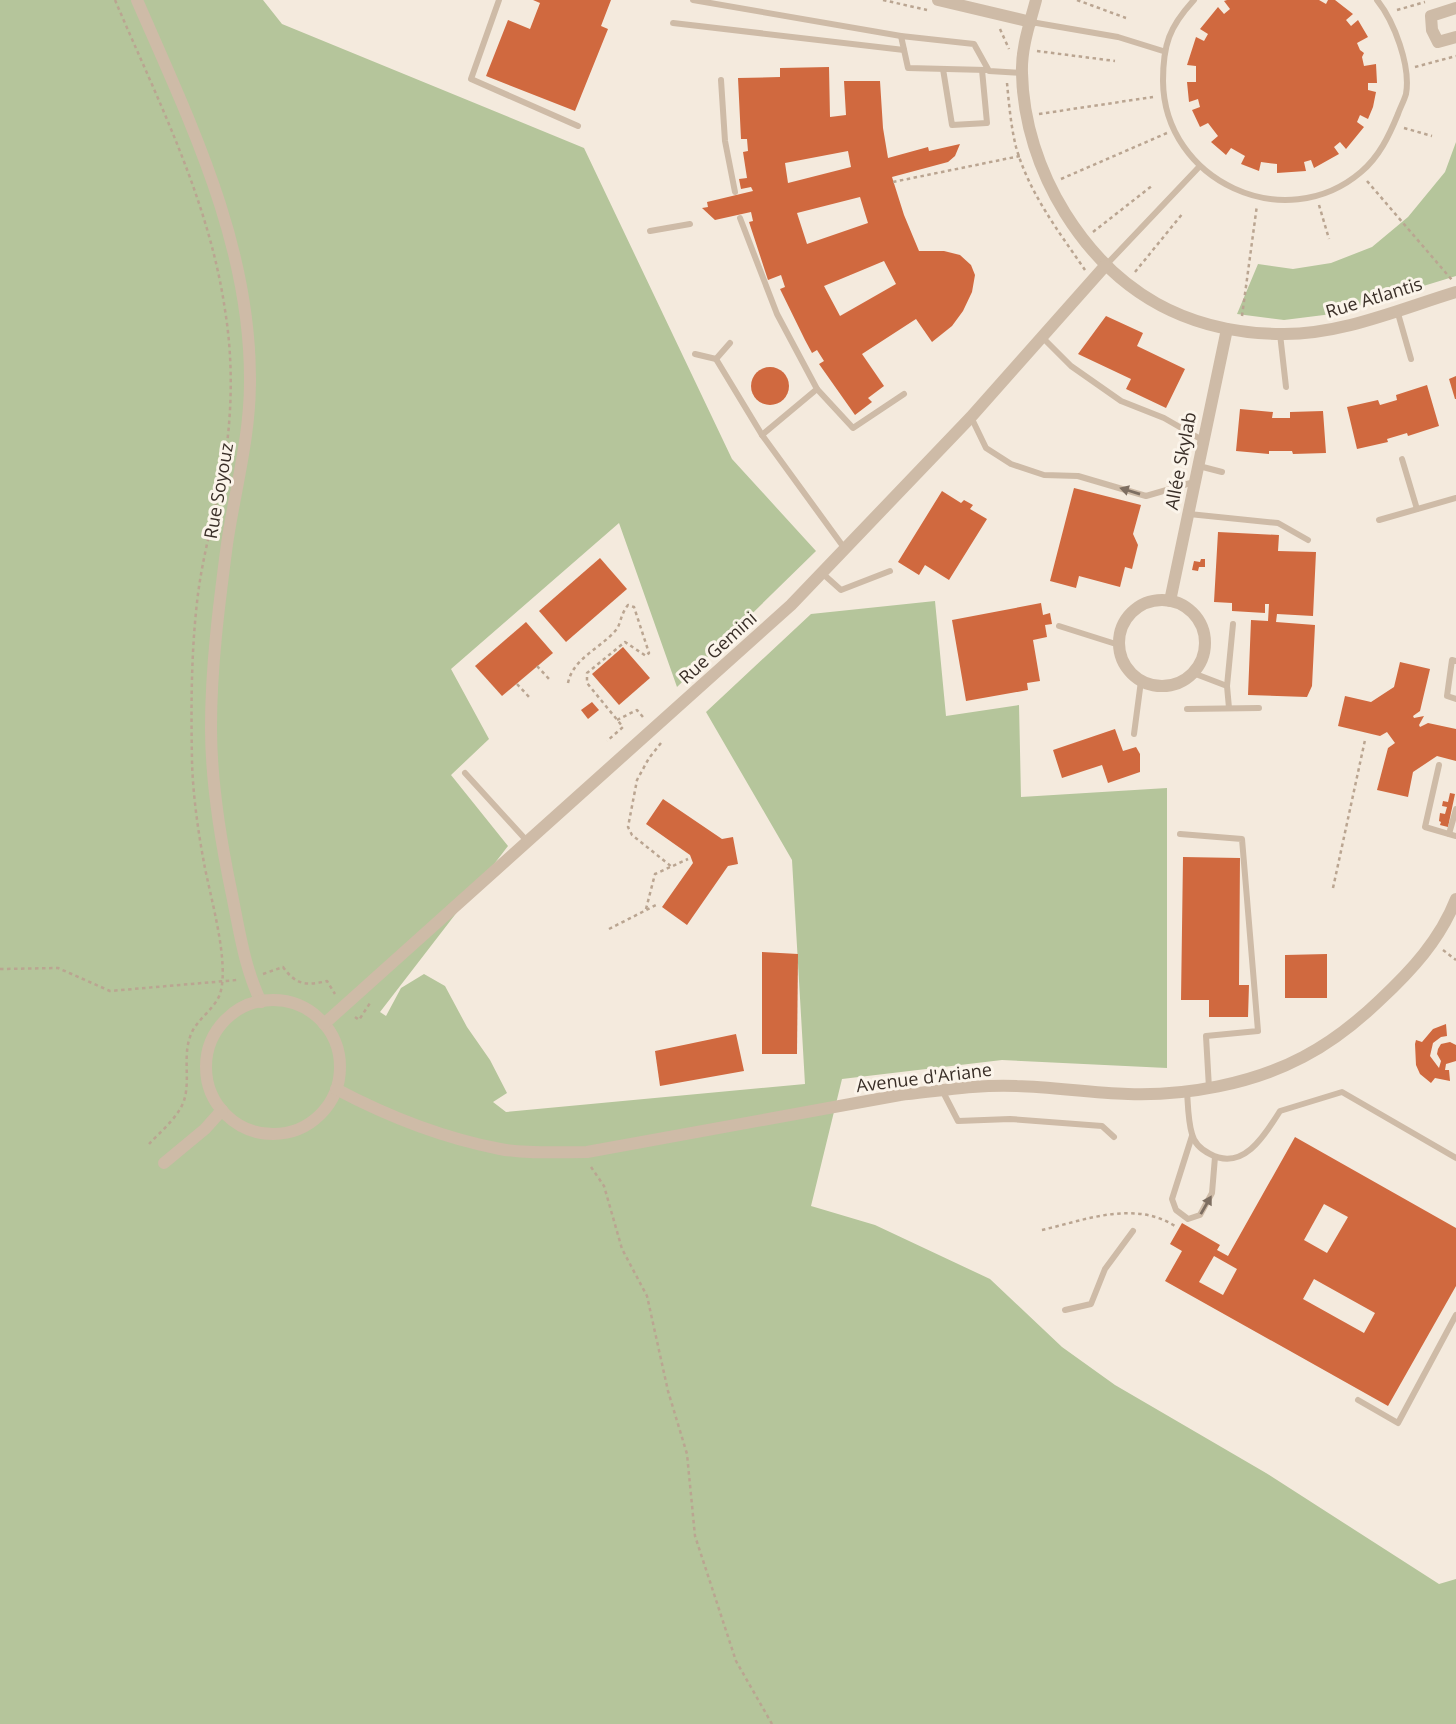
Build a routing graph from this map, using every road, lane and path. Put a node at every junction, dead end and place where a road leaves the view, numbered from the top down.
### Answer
1 (115, 0) edge
2 (136, 0) edge
3 (499, 0) edge
4 (693, 0) edge
5 (883, 0) edge
6 (1036, 0) edge
7 (1077, 0) edge
8 (1194, 0) edge
9 (1377, 0) edge
10 (1431, 0) edge
11 (936, 6) edge
12 (1456, 8) edge
13 (1388, 13) junction
14 (1126, 18) dead end
15 (1031, 22) junction
16 (673, 23) dead end
17 (999, 27) dead end
18 (901, 36) junction
19 (1456, 37) edge
20 (904, 50) junction
21 (1023, 50) junction
22 (1163, 51) junction
23 (1456, 56) edge
24 (1115, 61) dead end
25 (943, 69) junction
26 (1405, 69) junction
27 (986, 70) junction
28 (1006, 72) junction
29 (1022, 73) junction
30 (721, 80) dead end
31 (1164, 96) junction
32 (1027, 116) junction
33 (1394, 125) junction
34 (578, 126) dead end
35 (1174, 130) junction
36 (1432, 136) dead end
37 (1020, 156) junction
38 (1199, 167) junction
39 (1361, 173) junction
40 (893, 182) dead end
41 (1153, 185) dead end
42 (1048, 186) junction
43 (735, 192) dead end
44 (1317, 195) junction
45 (1258, 197) junction
46 (1183, 213) dead end
47 (740, 218) dead end
48 (690, 223) dead end
49 (650, 232) dead end
50 (1093, 232) dead end
51 (1329, 239) dead end
52 (1105, 266) junction
53 (1135, 272) dead end
54 (1092, 282) junction
55 (1456, 285) edge
56 (1456, 292) edge
57 (1396, 310) junction
58 (1242, 316) dead end
59 (1227, 328) junction
60 (1280, 334) junction
61 (1042, 337) junction
62 (730, 343) dead end
63 (695, 354) dead end
64 (716, 359) junction
65 (1411, 359) dead end
66 (1286, 387) dead end
67 (817, 389) junction
68 (904, 394) dead end
69 (971, 417) junction
70 (762, 435) junction
71 (1204, 441) junction
72 (1402, 459) dead end
73 (1199, 466) junction
74 (1222, 472) dead end
75 (1196, 481) junction
76 (1456, 498) edge
77 (1418, 509) junction
78 (1189, 514) junction
79 (1380, 520) dead end
80 (1308, 540) dead end
81 (845, 549) junction
82 (890, 571) dead end
83 (822, 573) junction
84 (1170, 601) junction
85 (1233, 624) dead end
86 (1059, 626) dead end
87 (1119, 645) junction
88 (1456, 661) edge
89 (537, 666) dead end
90 (1193, 673) junction
91 (550, 680) dead end
92 (1141, 681) junction
93 (568, 683) dead end
94 (517, 684) dead end
95 (1227, 686) junction
96 (530, 698) dead end
97 (1456, 699) edge
98 (1229, 708) junction
99 (1259, 708) dead end
100 (1187, 709) dead end
101 (609, 711) junction
102 (604, 715) dead end
103 (643, 717) dead end
104 (617, 720) junction
105 (1134, 734) dead end
106 (663, 740) dead end
107 (1365, 740) dead end
108 (607, 741) dead end
109 (1439, 765) dead end
110 (464, 772) dead end
111 (1456, 809) edge
112 (1180, 834) dead end
113 (1453, 835) edge
114 (527, 842) junction
115 (688, 859) dead end
116 (672, 867) junction
117 (1333, 888) dead end
118 (656, 905) dead end
119 (1455, 905) edge
120 (646, 909) junction
121 (609, 929) dead end
122 (0, 969) edge
123 (250, 979) junction
124 (221, 982) junction
125 (261, 1002) junction
126 (341, 1006) junction
127 (359, 1020) dead end
128 (324, 1024) junction
129 (1209, 1088) junction
130 (336, 1090) junction
131 (942, 1090) junction
132 (1187, 1091) junction
133 (222, 1110) junction
134 (1192, 1136) junction
135 (1114, 1137) dead end
136 (149, 1144) dead end
137 (587, 1152) junction
138 (1215, 1157) junction
139 (1456, 1158) edge
140 (164, 1163) dead end
141 (1175, 1226) dead end
142 (1042, 1230) dead end
143 (1133, 1231) dead end
144 (1065, 1310) dead end
145 (1456, 1315) edge
146 (1358, 1400) dead end
147 (772, 1724) edge

1 - 124 path
2 - 123 street, Rue Soyouz
3 - 34 lane
4 - 18 lane
5 - 11 path
6 - 15 street, Rue Atlantis
7 - 14 path
8 - 22 lane
9 - 13 lane
10 - 13 path
11 - 15 street
12 - 19 street
13 - 26 lane
15 - 21 street, Rue Atlantis
15 - 22 lane
16 - 20 lane
17 - 28 path
18 - 20 lane
18 - 27 lane
20 - 25 lane
21 - 24 path
21 - 29 street, Rue Atlantis
22 - 31 lane
23 - 26 path
25 - 27 lane
25 - 27 lane
26 - 33 lane
27 - 28 lane
28 - 29 lane
28 - 37 path
29 - 32 street, Rue Atlantis
30 - 43 lane
31 - 32 path
31 - 35 lane
32 - 42 street, Rue Atlantis
33 - 36 path
33 - 39 lane
35 - 38 lane
35 - 42 path
37 - 40 path
37 - 54 path
38 - 45 lane
38 - 52 lane
39 - 44 lane
39 - 55 path
41 - 50 path
42 - 52 street, Rue Atlantis
44 - 45 lane
44 - 51 path
45 - 58 path
46 - 53 path
47 - 67 lane
48 - 49 lane
52 - 54 street, Rue Gemini
52 - 59 street, Rue Atlantis
54 - 61 street, Rue Gemini
56 - 57 street, Rue Atlantis
57 - 60 street, Rue Atlantis
57 - 65 lane
59 - 60 street, Rue Atlantis
59 - 71 street, Allée Skylab
60 - 66 lane
61 - 69 street, Rue Gemini
61 - 71 lane
62 - 64 lane
63 - 64 lane
64 - 70 lane
67 - 68 lane
67 - 70 lane
75 -> 69 lane
69 - 81 street, Rue Gemini
70 - 81 lane
71 - 73 street, Allée Skylab
72 - 77 lane
73 - 74 lane
73 - 75 street, Allée Skylab
75 - 78 street, Allée Skylab
76 - 77 lane
77 - 79 lane
78 - 80 lane
78 - 84 street, Allée Skylab
81 - 83 street, Rue Gemini
82 - 83 lane
83 - 114 street, Rue Gemini
84 - 87 street
84 - 90 street
85 - 95 lane
86 - 87 lane
87 - 92 street
88 - 97 lane
89 - 91 path
90 - 92 street
90 - 95 lane
92 - 105 lane
93 - 101 path
94 - 96 path
95 - 98 lane
98 - 99 lane
98 - 100 lane
101 - 102 path
101 - 104 path
103 - 104 path
104 - 108 path
106 - 116 path
107 - 117 path
109 - 113 lane
110 - 114 lane
111 - 113 lane
112 - 129 lane
114 - 126 street, Rue Gemini
115 - 116 path
116 - 120 path
118 - 120 path
119 - 129 street, Avenue d'Ariane
120 - 121 path
122 - 124 path
123 - 124 path
123 - 125 street, Rue Soyouz
123 - 126 path
124 - 136 path
125 - 128 street
125 - 133 street
126 - 127 path
126 - 128 street, Rue Gemini
128 - 130 street
129 - 132 street, Avenue d'Ariane
130 - 133 street
130 - 137 street, Avenue d'Ariane
131 - 132 street, Avenue d'Ariane
131 - 135 lane
131 - 137 street, Avenue d'Ariane
132 - 134 lane
133 - 140 street
134 - 138 lane
134 -> 138 lane
137 - 147 path
138 - 139 lane
141 - 142 path
143 - 144 lane
145 - 146 lane

